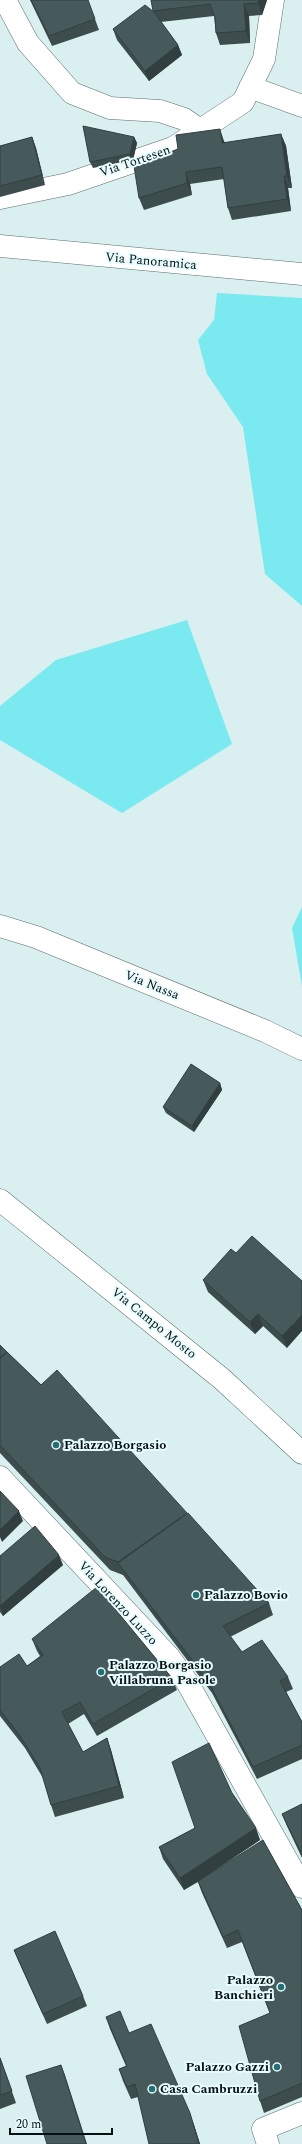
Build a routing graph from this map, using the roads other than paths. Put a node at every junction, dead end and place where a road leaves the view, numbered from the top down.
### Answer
1 (5, 0) edge
2 (273, 0) edge
3 (250, 87) junction
4 (302, 106) edge
5 (200, 130) junction
6 (0, 198) edge
7 (0, 246) edge
8 (302, 274) edge
9 (0, 926) edge
10 (302, 1049) edge
11 (0, 1200) edge
12 (302, 1453) edge
13 (0, 1477) edge
14 (302, 1887) edge
15 (302, 2113) edge
16 (265, 2136) edge

1 - 5 street
2 - 3 street, Via Tortesen
3 - 4 street
3 - 5 street, Via Tortesen
5 - 6 street, Via Tortesen
7 - 8 street, Via Panoramica
9 - 10 street, Via Nassa
11 - 12 street, Via Campo Mosto
13 - 14 street, Via Lorenzo Luzzo
15 - 16 street

